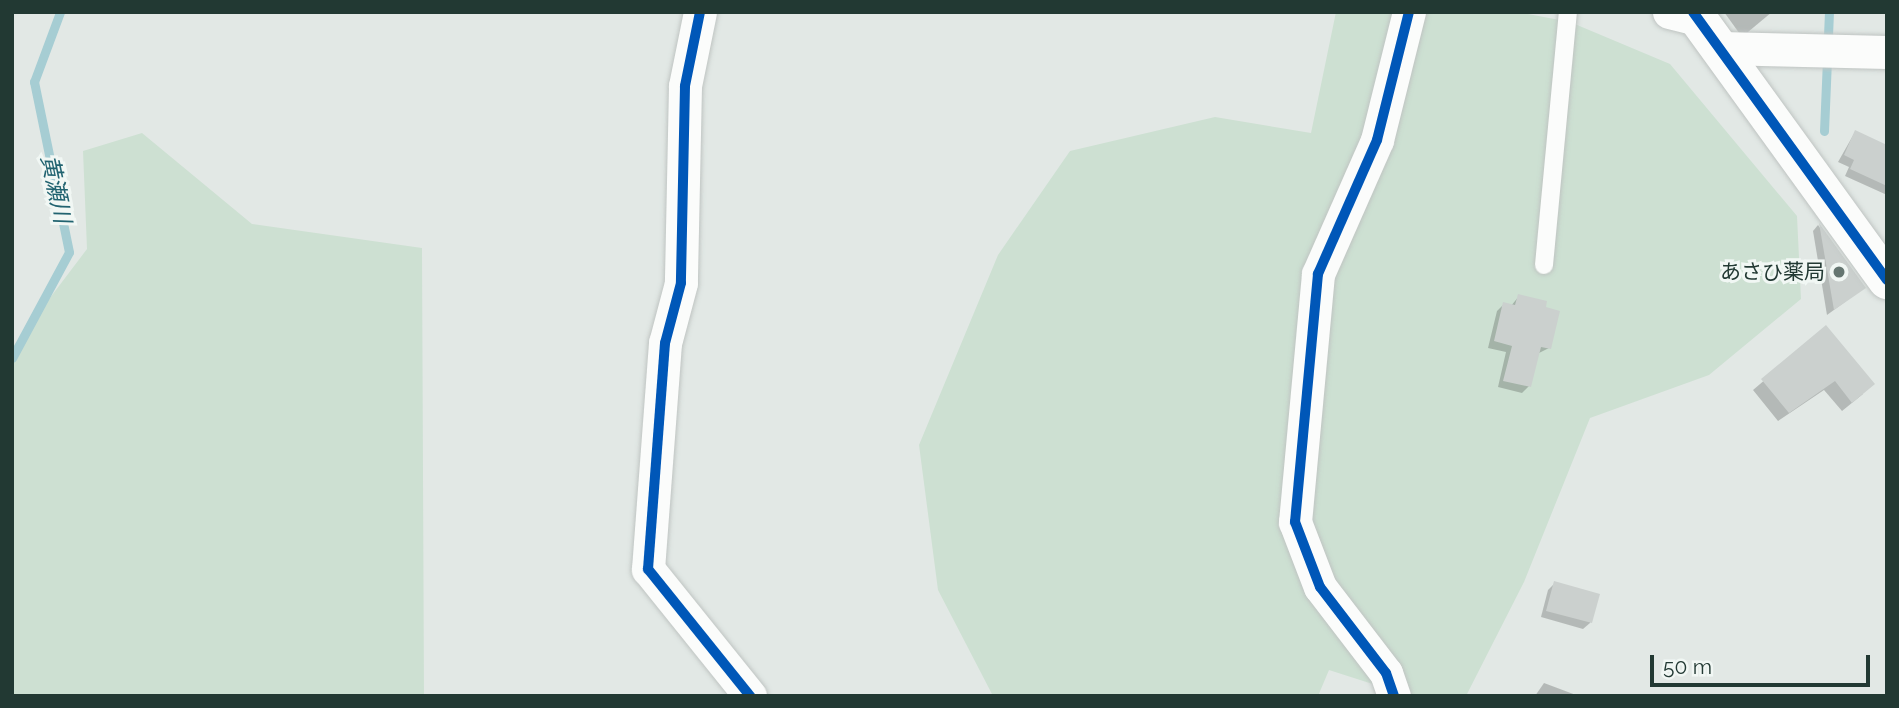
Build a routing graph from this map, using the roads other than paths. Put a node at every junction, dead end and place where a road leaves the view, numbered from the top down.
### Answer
1 (700, 12) edge
2 (1409, 12) edge
3 (1568, 12) edge
4 (1695, 23) edge
5 (1887, 51) edge
6 (1544, 265) dead end
7 (1887, 280) edge
8 (750, 696) edge
9 (1394, 696) edge

1 - 8 street
2 - 9 street
3 - 6 lane
4 - 5 street
4 - 7 street

